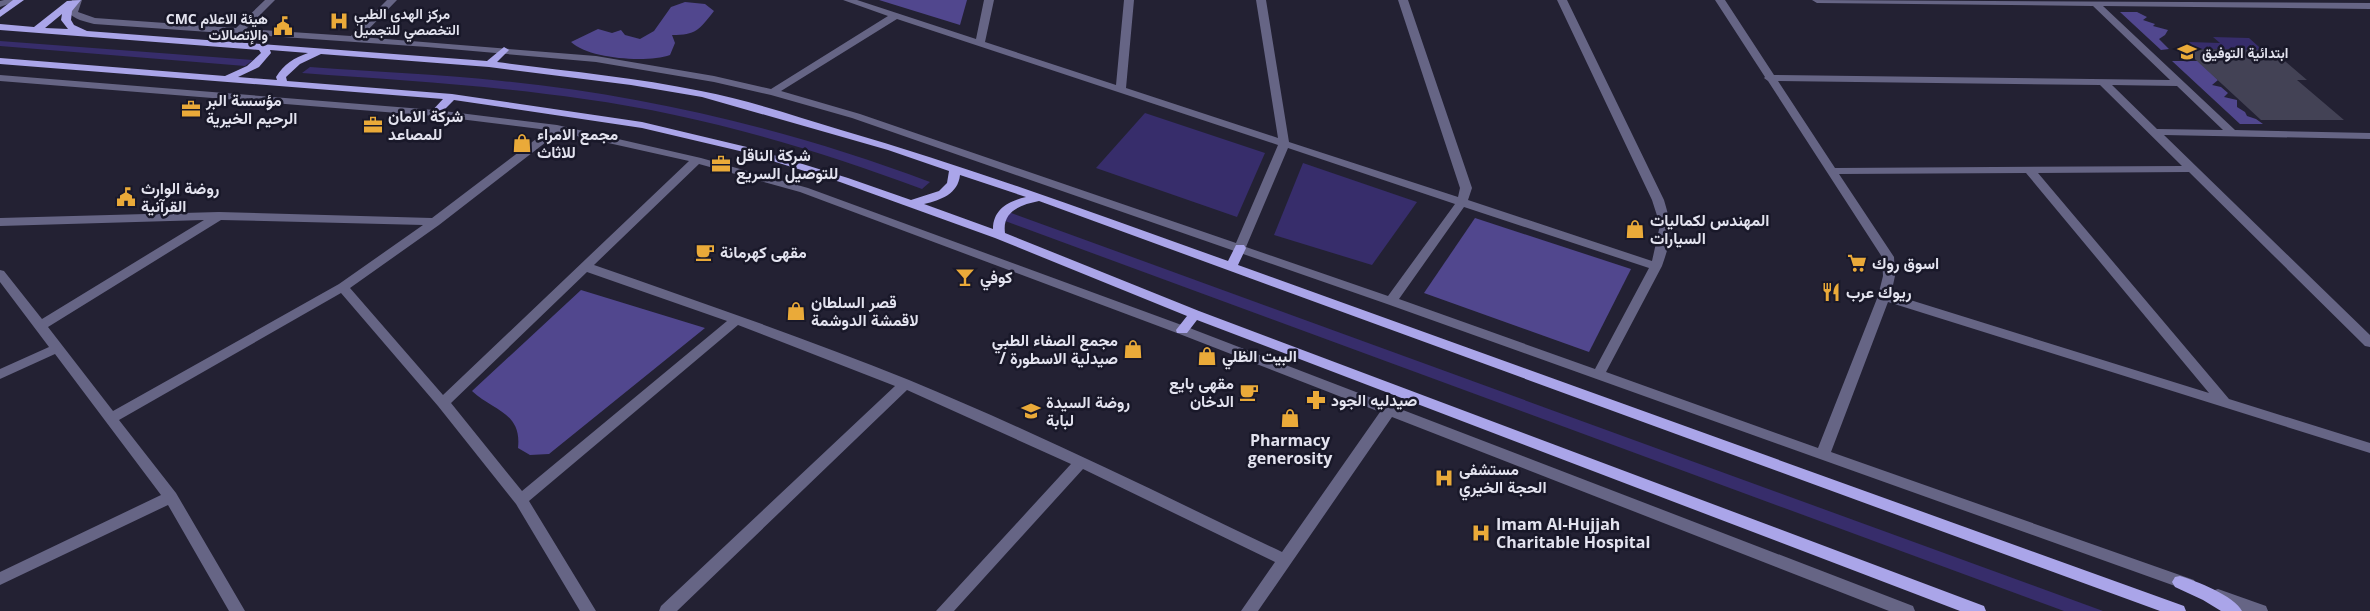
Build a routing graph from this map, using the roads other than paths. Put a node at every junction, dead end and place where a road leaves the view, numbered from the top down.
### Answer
1 (17, 0) edge
2 (76, 0) edge
3 (270, 0) edge
4 (392, 0) edge
5 (848, 0) edge
6 (989, 0) edge
7 (1129, 0) edge
8 (1261, 0) edge
9 (1403, 0) edge
10 (1562, 0) edge
11 (1720, 0) edge
12 (1817, 0) edge
13 (1826, 0) edge
14 (1979, 1) edge
15 (2126, 2) edge
16 (2095, 3) junction
17 (0, 6) edge
18 (2370, 6) edge
19 (0, 14) edge
20 (896, 16) junction
21 (0, 26) edge
22 (37, 29) junction
23 (238, 31) junction
24 (94, 33) junction
25 (354, 38) junction
26 (980, 44) junction
27 (263, 47) junction
28 (504, 50) junction
29 (324, 52) junction
30 (0, 60) edge
31 (489, 64) junction
32 (0, 78) edge
33 (223, 78) junction
34 (1770, 78) junction
35 (2103, 82) junction
36 (284, 83) junction
37 (2179, 83) junction
38 (1120, 90) junction
39 (773, 92) junction
40 (452, 97) junction
41 (435, 113) junction
42 (557, 128) junction
43 (2153, 132) junction
44 (2232, 134) junction
45 (2370, 136) edge
46 (1284, 144) junction
47 (697, 160) junction
48 (954, 168) junction
49 (2192, 169) junction
50 (2029, 170) junction
51 (1833, 171) junction
52 (1041, 198) junction
53 (1461, 202) junction
54 (913, 203) junction
55 (219, 216) junction
56 (0, 222) edge
57 (435, 222) junction
58 (999, 235) junction
59 (1240, 248) junction
60 (1656, 266) junction
61 (586, 267) junction
62 (1231, 267) junction
63 (0, 274) edge
64 (343, 287) junction
65 (1884, 296) junction
66 (1391, 301) junction
67 (1195, 314) junction
68 (737, 319) junction
69 (40, 326) junction
70 (1182, 330) junction
71 (2370, 343) edge
72 (57, 348) junction
73 (0, 374) edge
74 (1598, 374) junction
75 (905, 384) junction
76 (443, 403) junction
77 (2225, 403) junction
78 (1389, 410) junction
79 (111, 418) junction
80 (2370, 448) edge
81 (1823, 454) junction
82 (1081, 462) junction
83 (171, 497) junction
84 (521, 500) junction
85 (1285, 560) junction
86 (0, 579) edge
87 (2180, 582) junction
88 (237, 611) edge
89 (588, 611) edge
90 (667, 611) edge
91 (944, 611) edge
92 (1249, 611) edge
93 (1907, 611) edge
94 (1978, 611) edge
95 (2178, 611) edge
96 (2234, 611) edge
97 (2260, 611) edge

1 - 17 main road
1 - 19 main road
2 - 22 main road
2 - 23 street
2 - 24 main road
3 - 23 street
4 - 25 street
5 - 20 street
6 - 26 street
7 - 38 street
8 - 46 street
9 - 53 street
10 - 60 street
11 - 34 street
12 - 13 street
13 - 14 street
14 - 16 street
15 - 16 street
15 - 18 street
16 - 37 street
20 - 26 street
20 - 39 street
21 - 22 main road
22 - 24 main road
23 - 25 street
24 - 27 main road
25 - 28 street
26 - 38 street
27 - 29 main road
27 - 33 main road
28 - 31 main road
28 - 39 street
29 - 31 main road
29 - 36 main road
30 - 33 main road
31 - 48 main road
32 - 41 street
33 - 36 main road
34 - 35 street
34 - 51 street
35 - 37 street
35 - 43 street
36 - 40 main road
37 - 44 street
38 - 46 street
39 - 59 street
40 - 41 main road
40 - 54 main road
41 - 42 street
42 - 47 street
42 - 57 street
43 - 44 street
43 - 49 street
44 - 45 street
46 - 53 street
46 - 59 street
47 - 61 street
47 - 70 street
48 - 52 main road
48 - 54 main road
49 - 50 street
49 - 71 street
50 - 51 street
50 - 77 street
51 - 65 street
52 - 58 main road
52 - 62 main road
53 - 60 street
53 - 66 street
54 - 58 main road
55 - 56 street
55 - 57 street
55 - 69 street
57 - 64 street
58 - 67 main road
59 - 62 main road
59 - 66 street
60 - 74 street
61 - 68 street
61 - 76 street
62 - 95 main road
63 - 69 street
64 - 76 street
64 - 79 street
65 - 77 street
65 - 81 street
66 - 74 street
67 - 70 main road
67 - 94 main road
68 - 75 street
68 - 84 street
69 - 72 street
70 - 78 street
72 - 73 street
72 - 79 street
74 - 81 street
75 - 82 street
75 - 90 street
76 - 84 street
77 - 80 street
78 - 85 street
78 - 93 street
79 - 83 street
81 - 87 street
82 - 85 street
82 - 91 street
83 - 86 street
83 - 88 street
84 - 89 street
85 - 92 street
87 - 96 main road
87 - 97 street

